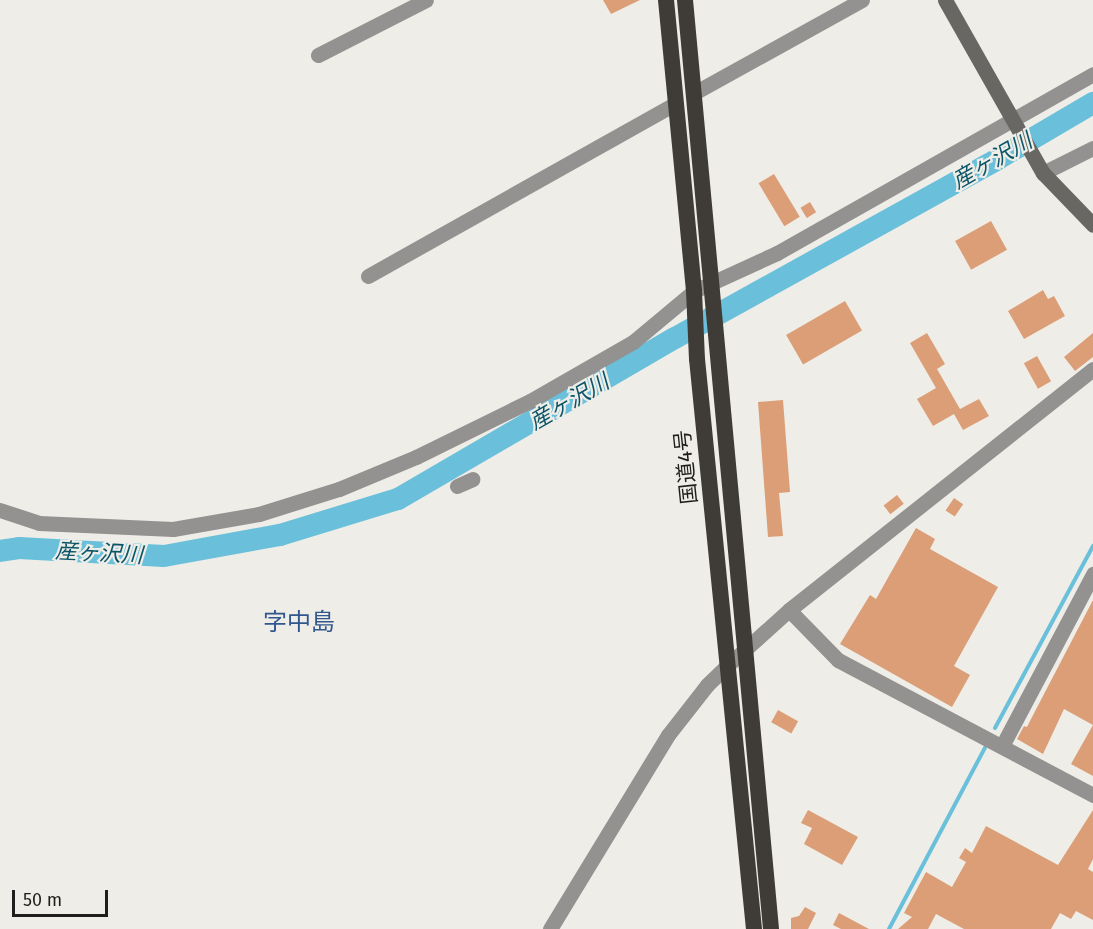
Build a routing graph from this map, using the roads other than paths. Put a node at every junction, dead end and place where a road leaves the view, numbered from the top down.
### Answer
1 (426, 0) edge
2 (666, 0) edge
3 (685, 0) edge
4 (862, 0) edge
5 (945, 0) edge
6 (318, 55) dead end
7 (1093, 74) edge
8 (694, 93) junction
9 (675, 104) junction
10 (1014, 121) junction
11 (1093, 148) edge
12 (1043, 173) junction
13 (1093, 225) edge
14 (368, 276) dead end
15 (712, 287) junction
16 (694, 295) junction
17 (1093, 369) edge
18 (473, 479) dead end
19 (457, 486) dead end
20 (0, 510) edge
21 (1093, 574) edge
22 (789, 610) junction
23 (745, 649) junction
24 (729, 664) junction
25 (1002, 746) junction
26 (1093, 795) edge
27 (550, 929) edge
28 (754, 929) edge
29 (771, 929) edge

1 - 6 street
2 - 9 highway, 国道4号
3 - 8 highway, 国道4号
4 - 8 street
5 - 10 main road
7 - 10 street
8 - 15 highway, 国道4号
9 - 14 street
9 - 16 highway, 国道4号
10 - 12 main road
10 - 15 street
11 - 12 street
12 - 13 main road
15 - 16 street
15 - 23 highway, 国道4号
16 - 20 street
16 - 24 highway, 国道4号
17 - 22 street
18 - 19 street
21 - 25 street
22 - 23 street
22 - 25 street
23 - 24 street
23 - 29 highway, 国道4号
24 - 27 street
24 - 28 highway, 国道4号
25 - 26 street

